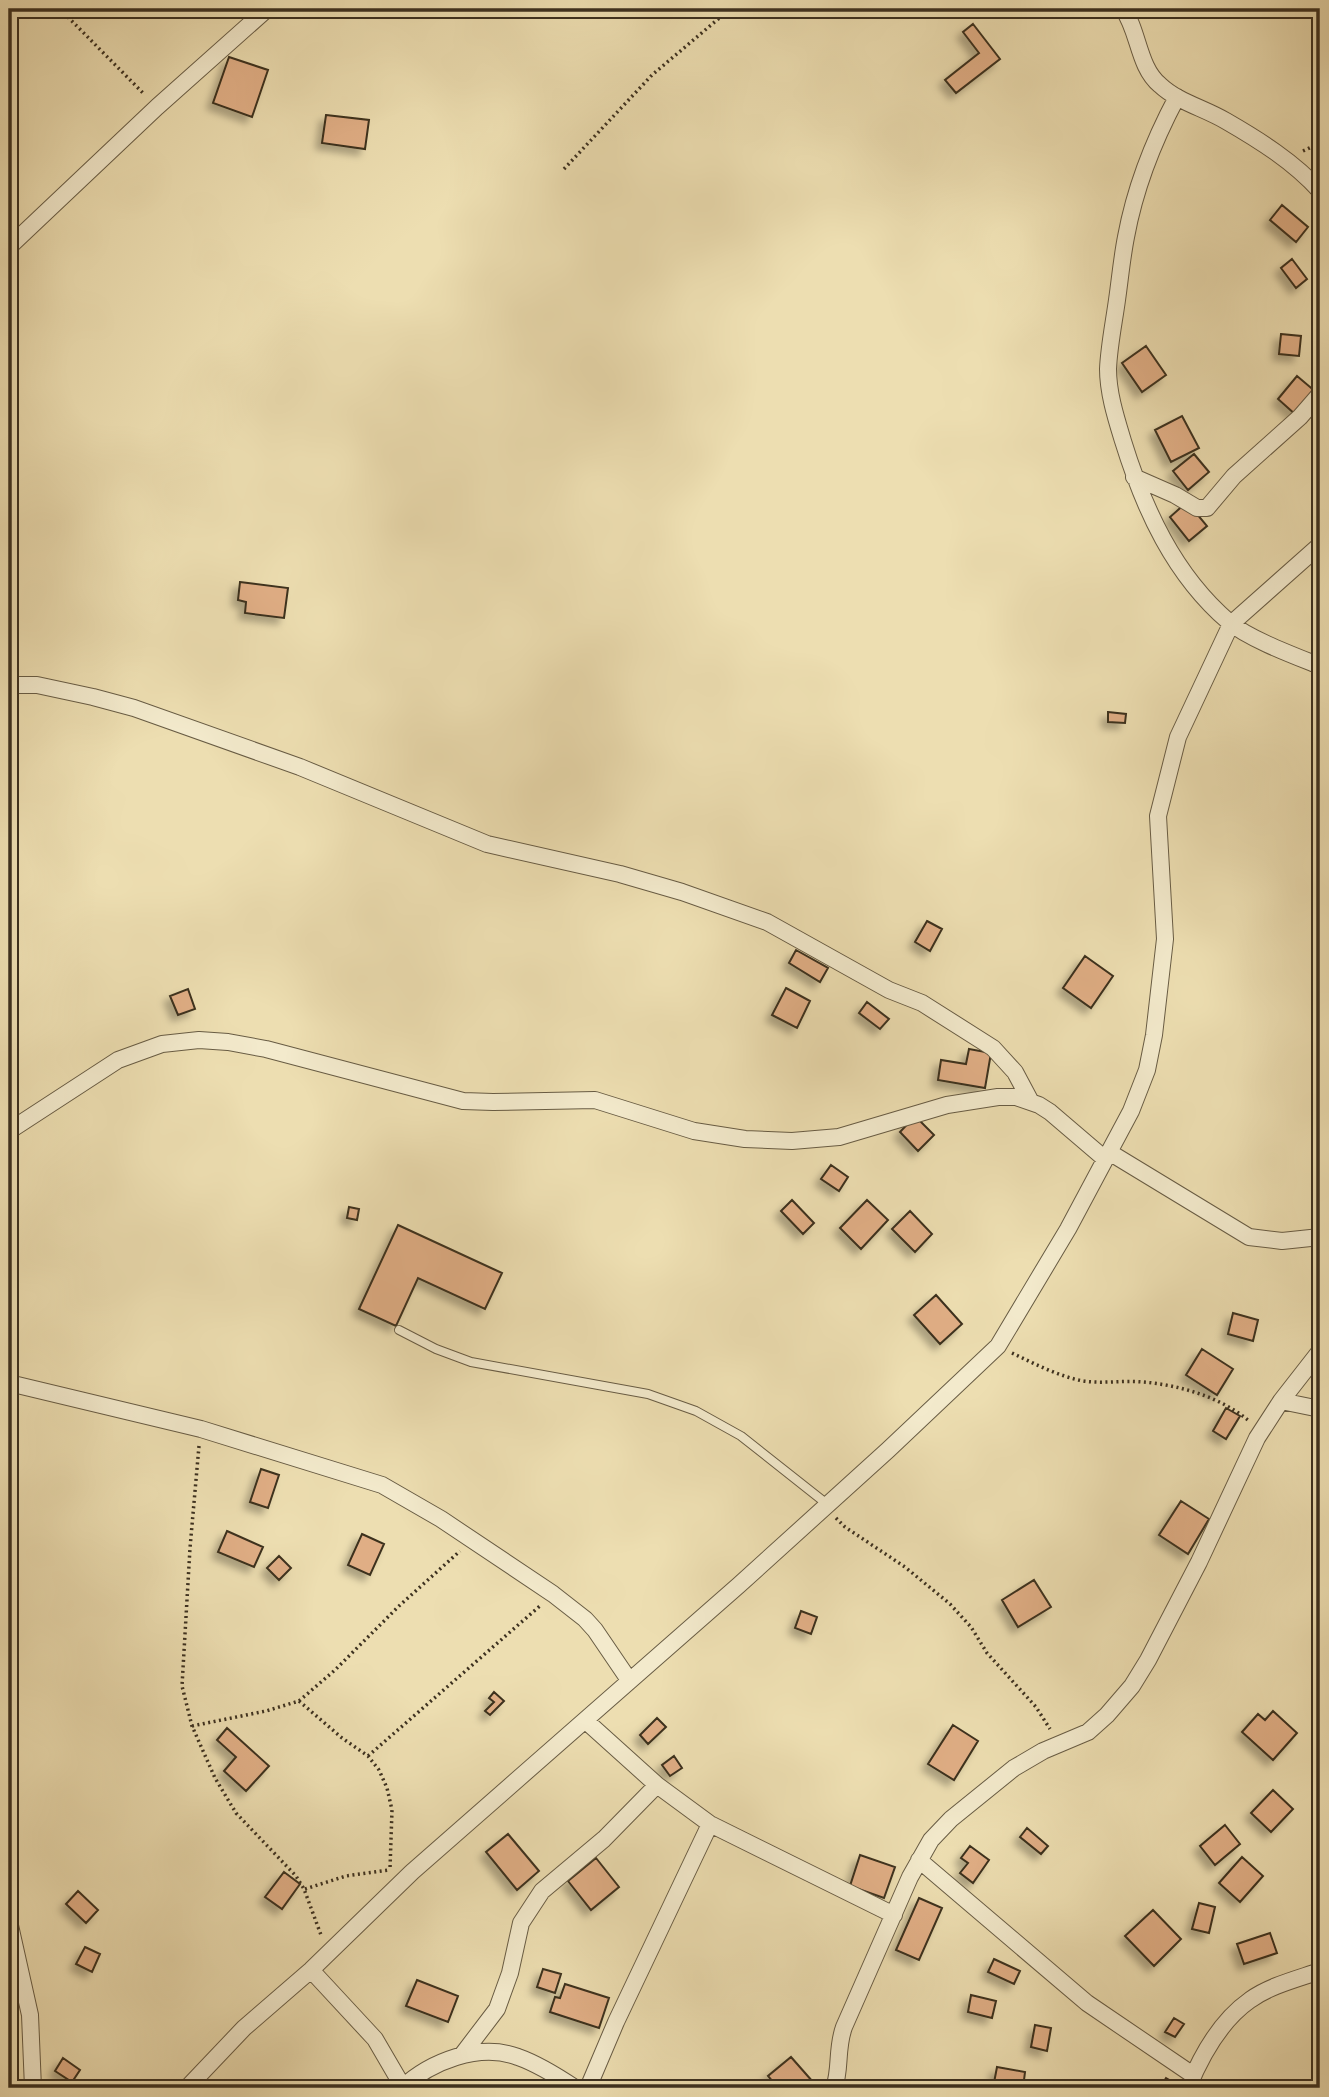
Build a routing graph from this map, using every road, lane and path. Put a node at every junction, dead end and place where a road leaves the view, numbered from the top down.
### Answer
1 (60, 9) edge
2 (267, 9) edge
3 (730, 9) edge
4 (1123, 9) edge
5 (1177, 97) junction
6 (157, 107) junction
7 (564, 169) dead end
8 (1320, 191) edge
9 (9, 247) edge
10 (1320, 394) edge
11 (1134, 477) junction
12 (1320, 545) edge
13 (1231, 624) junction
14 (1320, 666) edge
15 (9, 685) edge
16 (1031, 1102) junction
17 (9, 1132) edge
18 (1107, 1156) junction
19 (1320, 1237) edge
20 (399, 1330) dead end
21 (998, 1346) junction
22 (1320, 1351) edge
23 (9, 1382) edge
24 (1281, 1401) junction
25 (1320, 1409) edge
26 (201, 1429) junction
27 (1261, 1432) junction
28 (825, 1506) junction
29 (472, 1540) junction
30 (553, 1594) junction
31 (629, 1680) junction
32 (299, 1700) junction
33 (586, 1721) junction
34 (192, 1726) junction
35 (1059, 1744) junction
36 (368, 1756) junction
37 (657, 1785) junction
38 (710, 1824) junction
39 (919, 1860) junction
40 (390, 1870) junction
41 (412, 1872) junction
42 (304, 1889) junction
43 (894, 1915) junction
44 (9, 1921) edge
45 (328, 1954) junction
46 (311, 1969) junction
47 (1320, 1971) edge
48 (462, 2055) junction
49 (1190, 2082) edge
50 (33, 2088) edge
51 (187, 2088) edge
52 (402, 2088) edge
53 (575, 2088) edge
54 (588, 2088) edge
55 (834, 2088) edge

1 - 6 path
2 - 6 street
3 - 7 path
4 - 5 street
5 - 8 street
5 - 11 street
6 - 9 street
10 - 11 street
11 - 13 street
12 - 13 street
13 - 14 street
13 - 18 street
15 - 16 street
16 - 17 street
16 - 18 street
18 - 19 street
18 - 21 street
20 - 28 lane
21 - 27 path
21 - 28 street
22 - 24 street
23 - 26 street
24 - 25 street
24 - 27 street
26 - 29 street
26 - 34 path
27 - 35 street
28 - 31 street
28 - 35 path
29 - 30 street
29 - 32 path
30 - 31 street
30 - 36 path
31 - 33 street
32 - 34 path
32 - 36 path
33 - 37 street
33 - 41 street
34 - 42 path
35 - 39 street
36 - 40 path
37 - 38 street
37 - 48 street
38 - 43 street
38 - 54 street
39 - 43 street
39 - 49 street
40 - 41 path
40 - 42 path
41 - 45 street
42 - 45 path
43 - 55 street
44 - 50 street
45 - 46 street
46 - 51 street
46 - 52 street
47 - 49 street
48 - 52 street
48 - 53 street

